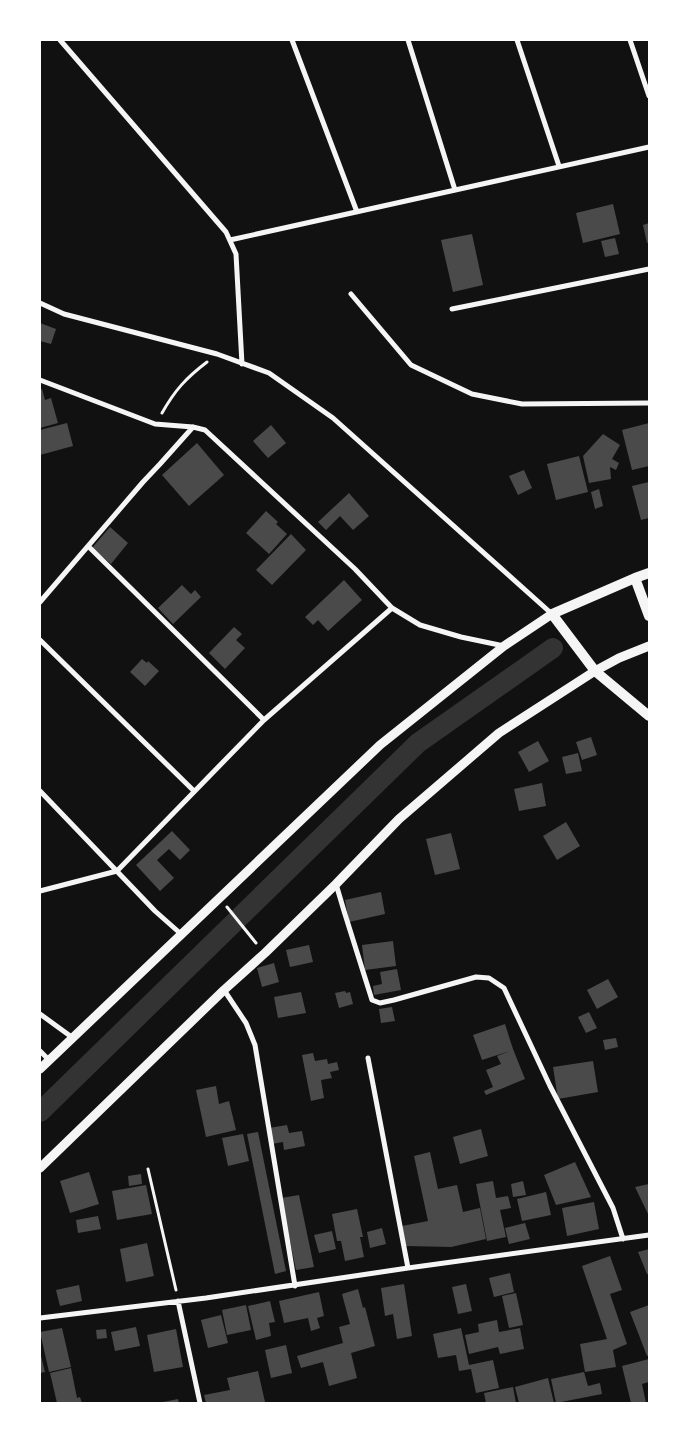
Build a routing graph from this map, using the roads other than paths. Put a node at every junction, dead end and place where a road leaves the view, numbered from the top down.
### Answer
1 (60, 40) edge
2 (292, 40) edge
3 (408, 40) edge
4 (517, 40) edge
5 (630, 40) edge
6 (649, 96) edge
7 (649, 146) edge
8 (560, 166) junction
9 (455, 190) junction
10 (357, 212) junction
11 (230, 240) junction
12 (649, 271) edge
13 (351, 294) dead end
14 (40, 303) edge
15 (452, 309) dead end
16 (242, 364) junction
17 (40, 380) edge
18 (649, 403) edge
19 (193, 427) junction
20 (88, 546) junction
21 (649, 574) edge
22 (635, 578) junction
23 (40, 602) edge
24 (392, 608) junction
25 (552, 614) junction
26 (649, 616) edge
27 (40, 640) edge
28 (504, 646) junction
29 (649, 646) edge
30 (595, 670) junction
31 (649, 716) edge
32 (264, 720) junction
33 (40, 790) edge
34 (194, 791) junction
35 (117, 870) junction
36 (336, 884) junction
37 (40, 891) edge
38 (181, 934) junction
39 (224, 990) junction
40 (40, 1014) edge
41 (73, 1038) junction
42 (40, 1051) edge
43 (368, 1058) dead end
44 (49, 1060) junction
45 (40, 1068) edge
46 (40, 1168) edge
47 (649, 1236) edge
48 (623, 1239) junction
49 (408, 1268) junction
50 (295, 1286) junction
51 (178, 1301) junction
52 (40, 1318) edge
53 (200, 1403) edge

1 - 11 street
2 - 10 street
3 - 9 street
4 - 8 street
5 - 6 street
7 - 8 street
8 - 9 street
9 - 10 street
10 - 11 street
11 - 16 street
12 - 15 street
13 - 18 street
14 - 16 street
16 - 25 street
17 - 19 street
19 - 20 street
19 - 24 street
20 - 23 street
20 - 32 street
21 - 22 main road
22 - 25 main road
22 - 26 main road
24 - 28 street
24 - 32 street
25 - 28 street
25 - 30 main road
27 - 34 street
28 - 38 street
29 - 30 street
30 - 31 main road
30 - 36 street
32 - 34 street
33 - 35 street
34 - 35 street
35 - 37 street
35 - 38 street
36 - 39 street
36 - 48 street
38 - 41 street
39 - 46 street
39 - 50 street
40 - 41 street
41 - 44 street
42 - 44 street
43 - 49 street
44 - 45 street
47 - 48 street
48 - 49 street
49 - 50 street
50 - 51 street
51 - 52 street
51 - 53 street

